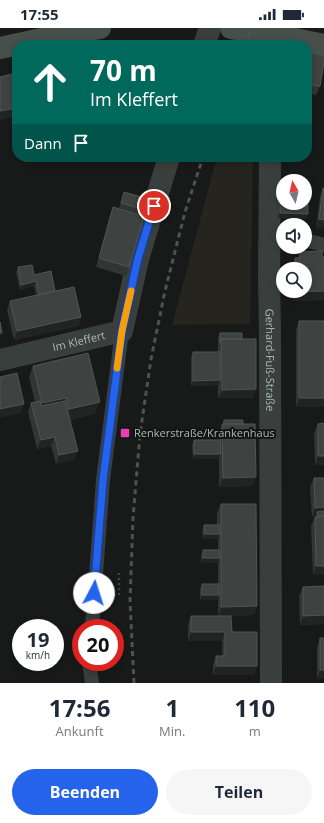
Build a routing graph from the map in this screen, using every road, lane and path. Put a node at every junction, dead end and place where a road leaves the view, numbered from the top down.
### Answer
1 (100, 28) edge
2 (210, 28) edge
3 (231, 28) edge
4 (37, 40) edge
5 (206, 40) edge
6 (271, 40) edge
7 (312, 44) edge
8 (12, 45) edge
9 (324, 45) edge
10 (0, 48) edge
11 (167, 162) edge
12 (270, 162) edge
13 (276, 232) edge
14 (312, 242) edge
15 (324, 245) edge
16 (122, 331) junction
17 (0, 360) edge
18 (119, 572) dead end
19 (119, 580) dead end
20 (93, 619) edge
21 (90, 671) edge
22 (92, 683) edge
23 (271, 683) edge

1 - 4 street
2 - 5 street
3 - 6 street
7 - 9 street
8 - 10 street
11 - 16 street
12 - 13 street, Gerhard-Fuß-Straße
13 - 23 street, Gerhard-Fuß-Straße
14 - 15 lane
16 - 17 street, Im Kleffert
16 - 20 lane
18 - 19 path
21 - 22 lane

